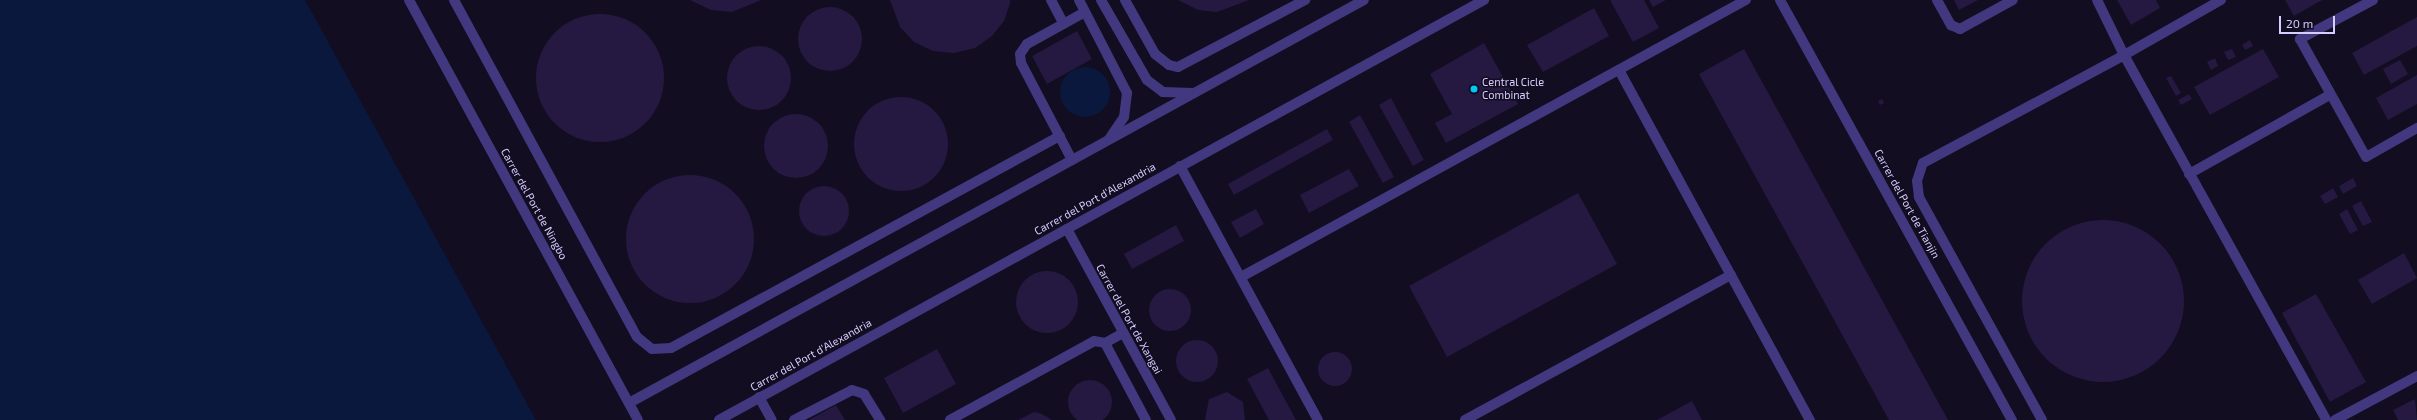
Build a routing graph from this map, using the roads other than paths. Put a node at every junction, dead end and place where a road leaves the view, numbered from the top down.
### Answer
1 (409, 0) edge
2 (454, 0) edge
3 (1051, 0) edge
4 (1079, 0) edge
5 (1101, 0) edge
6 (1125, 0) edge
7 (1305, 0) edge
8 (1364, 0) edge
9 (1484, 0) edge
10 (1746, 0) edge
11 (1780, 0) edge
12 (1937, 0) edge
13 (2013, 0) edge
14 (2097, 0) edge
15 (2221, 0) edge
16 (2373, 0) edge
17 (1086, 12) junction
18 (1064, 24) junction
19 (2124, 55) junction
20 (1619, 70) junction
21 (1198, 91) junction
22 (2330, 94) junction
23 (2417, 128) edge
24 (1060, 136) junction
25 (1106, 142) junction
26 (1072, 160) junction
27 (1180, 166) junction
28 (2189, 174) junction
29 (1067, 229) junction
30 (1731, 275) junction
31 (1241, 277) junction
32 (1123, 332) junction
33 (1104, 343) junction
34 (2417, 376) edge
35 (759, 397) junction
36 (629, 403) junction
37 (638, 420) edge
38 (719, 420) edge
39 (772, 420) edge
40 (794, 420) edge
41 (880, 420) edge
42 (950, 420) edge
43 (1146, 420) edge
44 (1171, 420) edge
45 (1318, 420) edge
46 (1465, 420) edge
47 (1810, 420) edge
48 (2012, 420) edge
49 (2042, 420) edge
50 (2326, 420) edge
51 (2336, 420) edge

1 - 36 street, Carrer del Port de Ningbo
2 - 24 street
3 - 18 street
4 - 17 street
5 - 21 street
6 - 7 street
8 - 21 street
9 - 27 street, Carrer del Port d'Alexandria
10 - 20 street
11 - 48 street, Carrer del Port de Tianjin
12 - 13 street
14 - 19 street
15 - 19 street
16 - 22 street
17 - 18 street
17 - 25 street
18 - 24 street
19 - 28 street
19 - 49 street
20 - 30 street
20 - 31 street
21 - 25 street
22 - 23 street
22 - 28 street
24 - 26 street
25 - 26 street
26 - 36 street
27 - 29 street, Carrer del Port d'Alexandria
27 - 31 street
28 - 50 street
29 - 32 street, Carrer del Port de Xangai
29 - 35 street, Carrer del Port d'Alexandria
30 - 46 street
30 - 47 street
31 - 45 street
32 - 33 street
32 - 44 street, Carrer del Port de Xangai
33 - 42 street
33 - 43 street
34 - 51 street
35 - 38 street, Carrer del Port d'Alexandria
35 - 39 street
36 - 37 street, Carrer del Port de Ningbo
40 - 41 street

